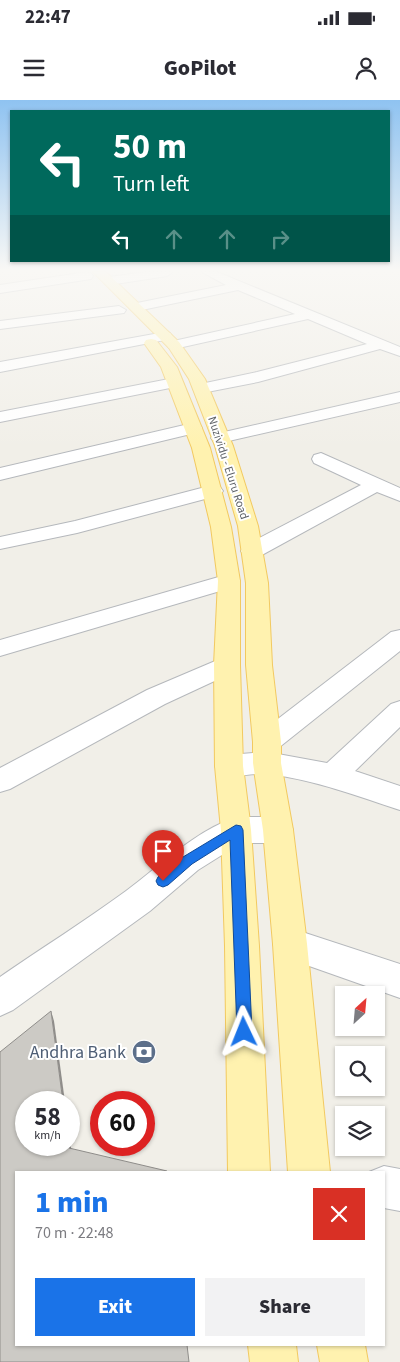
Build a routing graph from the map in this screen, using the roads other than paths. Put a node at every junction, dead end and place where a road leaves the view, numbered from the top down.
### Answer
1 (153, 331) edge
2 (216, 331) edge
3 (347, 331) edge
4 (163, 340) junction
5 (380, 345) junction
6 (400, 352) edge
7 (0, 367) edge
8 (174, 383) junction
9 (202, 388) junction
10 (398, 401) edge
11 (0, 417) edge
12 (193, 428) junction
13 (220, 438) junction
14 (321, 459) dead end
15 (0, 474) edge
16 (377, 484) junction
17 (213, 491) junction
18 (400, 495) edge
19 (0, 543) edge
20 (252, 551) junction
21 (229, 581) junction
22 (400, 638) edge
23 (0, 648) edge
24 (227, 665) junction
25 (400, 711) edge
26 (267, 753) junction
27 (229, 766) junction
28 (333, 775) junction
29 (0, 781) edge
30 (400, 798) edge
31 (236, 830) junction
32 (278, 830) junction
33 (290, 944) junction
34 (400, 981) edge
35 (0, 998) edge
36 (249, 1171) edge
37 (315, 1171) edge
38 (385, 1187) edge
39 (400, 1190) edge
40 (272, 1346) edge
41 (341, 1346) edge
42 (274, 1362) edge
43 (344, 1362) edge

1 - 4 main road, Nuzividu - Eluru Road
2 - 4 street
3 - 5 street
4 - 7 street
4 - 8 main road, Nuzividu - Eluru Road
4 - 9 main road, Nuzividu - Eluru Road
5 - 6 street
5 - 9 street
8 - 11 street
8 - 12 main road, Nuzividu - Eluru Road
9 - 13 main road, Nuzividu - Eluru Road
10 - 13 street
12 - 15 street
12 - 17 main road, Nuzividu - Eluru Road
13 - 20 main road, Nuzividu - Eluru Road
14 - 16 street
16 - 18 street
16 - 20 street
17 - 19 street
17 - 21 main road, Nuzividu - Eluru Road
20 - 26 main road, Nuzividu - Eluru Road
21 - 23 street
21 - 24 main road, Nuzividu - Eluru Road
22 - 26 street
24 - 27 main road, Nuzividu - Eluru Road
24 - 29 street
25 - 28 street
26 - 27 street
26 - 28 street
26 - 32 main road, Nuzividu - Eluru Road
27 - 31 main road, Nuzividu - Eluru Road
28 - 30 street
31 - 32 street
31 - 35 street
31 - 36 main road
32 - 33 main road, Nuzividu - Eluru Road
33 - 34 street
33 - 37 main road, Nuzividu - Eluru Road
38 - 39 street
40 - 42 main road
41 - 43 main road

